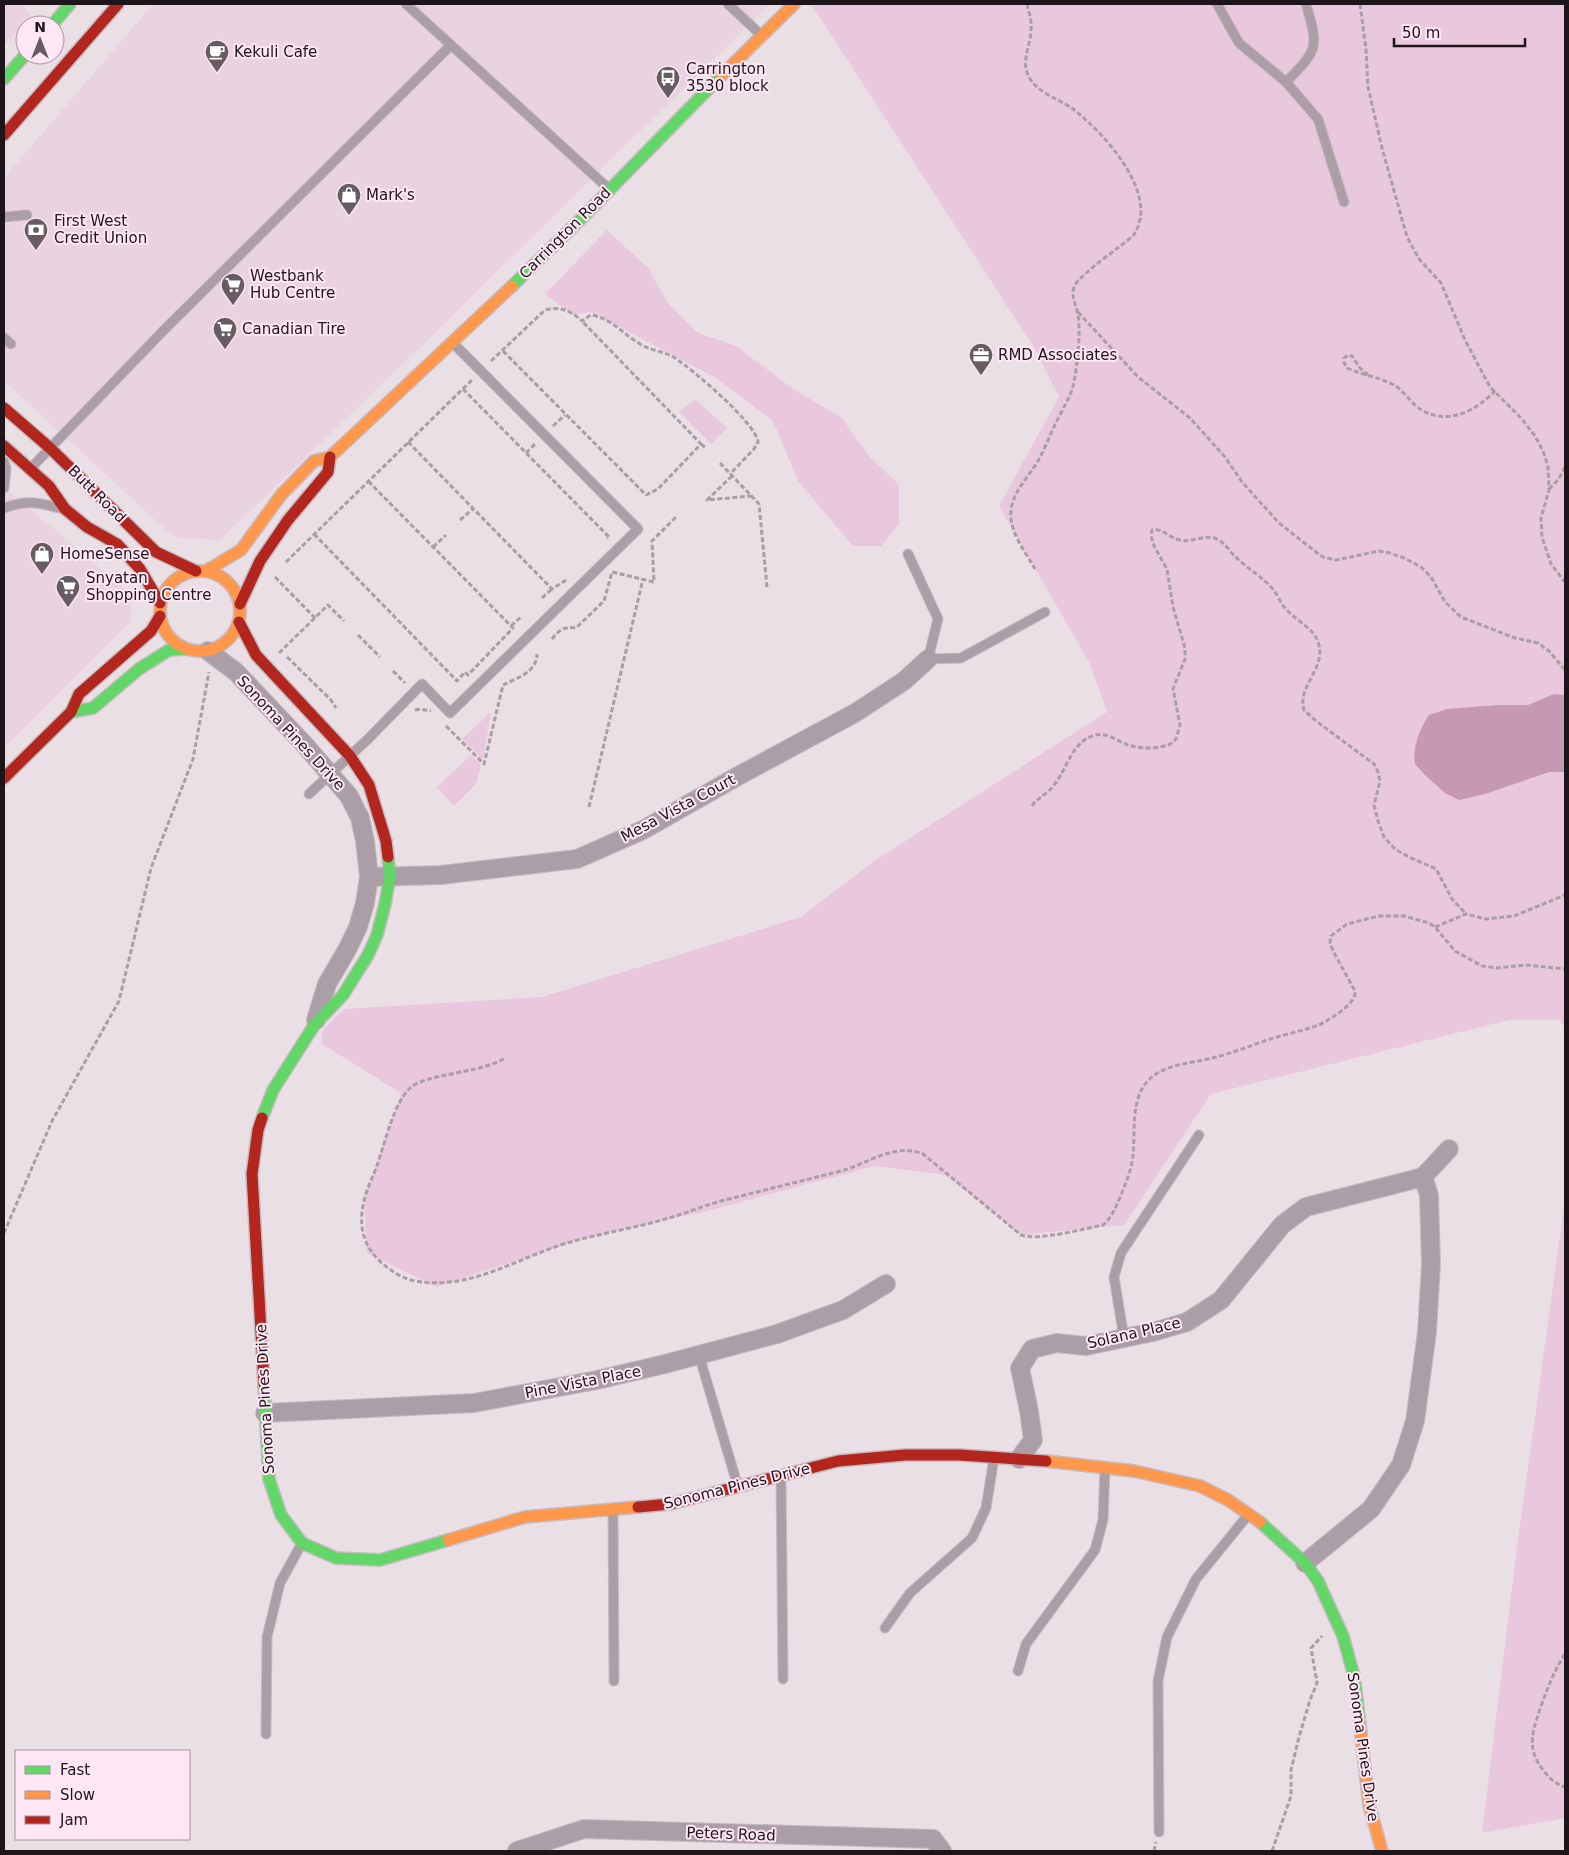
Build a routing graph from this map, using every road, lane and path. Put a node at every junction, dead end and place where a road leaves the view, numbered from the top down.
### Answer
1 (70, 4) edge
2 (118, 4) edge
3 (406, 4) edge
4 (728, 4) edge
5 (794, 4) edge
6 (1027, 4) edge
7 (1217, 4) edge
8 (1306, 4) edge
9 (1360, 4) edge
10 (61, 15) edge
11 (761, 35) junction
12 (451, 45) junction
13 (17, 65) edge
14 (4, 80) edge
15 (1286, 82) junction
16 (4, 135) edge
17 (609, 189) junction
18 (1344, 202) dead end
19 (27, 215) dead end
20 (4, 217) edge
21 (1078, 312) junction
22 (582, 321) junction
23 (453, 342) junction
24 (502, 351) junction
25 (491, 362) dead end
26 (1368, 375) junction
27 (474, 378) dead end
28 (463, 388) junction
29 (1495, 392) junction
30 (4, 408) edge
31 (565, 415) junction
32 (552, 427) dead end
33 (538, 441) dead end
34 (408, 442) junction
35 (702, 444) junction
36 (4, 446) edge
37 (50, 448) junction
38 (706, 448) dead end
39 (526, 453) junction
40 (330, 457) junction
41 (4, 462) edge
42 (720, 463) dead end
43 (1565, 467) edge
44 (30, 469) junction
45 (731, 475) junction
46 (368, 481) junction
47 (4, 488) edge
48 (1549, 490) junction
49 (752, 496) junction
50 (4, 508) edge
51 (473, 508) junction
52 (65, 509) junction
53 (677, 516) dead end
54 (460, 520) dead end
55 (314, 534) junction
56 (446, 535) dead end
57 (603, 543) dead end
58 (433, 547) junction
59 (908, 554) dead end
60 (280, 568) dead end
61 (1035, 569) dead end
62 (202, 571) junction
63 (572, 574) dead end
64 (273, 575) dead end
65 (643, 579) junction
66 (1565, 582) edge
67 (767, 586) dead end
68 (552, 589) junction
69 (542, 598) dead end
70 (160, 603) junction
71 (240, 604) junction
72 (1045, 612) dead end
73 (160, 616) junction
74 (521, 616) dead end
75 (315, 618) junction
76 (344, 621) dead end
77 (239, 622) junction
78 (511, 626) junction
79 (358, 635) dead end
80 (552, 639) dead end
81 (187, 650) junction
82 (380, 657) dead end
83 (209, 659) junction
84 (928, 659) junction
85 (1565, 670) edge
86 (393, 671) dead end
87 (407, 685) dead end
88 (71, 712) junction
89 (339, 714) dead end
90 (350, 756) junction
91 (331, 774) junction
92 (4, 778) edge
93 (310, 794) dead end
94 (1032, 806) dead end
95 (589, 807) dead end
96 (390, 876) junction
97 (369, 877) junction
98 (1565, 895) edge
99 (1466, 914) junction
100 (1435, 927) junction
101 (1565, 969) edge
102 (315, 1024) junction
103 (504, 1060) dead end
104 (1199, 1135) dead end
105 (1449, 1149) dead end
106 (946, 1175) junction
107 (1423, 1177) junction
108 (4, 1233) edge
109 (886, 1284) dead end
110 (1124, 1338) junction
111 (699, 1355) junction
112 (265, 1413) junction
113 (994, 1457) junction
114 (1019, 1459) junction
115 (1105, 1468) junction
116 (781, 1474) junction
117 (738, 1488) junction
118 (613, 1508) junction
119 (1249, 1514) junction
120 (302, 1543) junction
121 (1305, 1563) junction
122 (1336, 1621) junction
123 (886, 1628) dead end
124 (1565, 1654) edge
125 (1018, 1671) dead end
126 (783, 1680) dead end
127 (614, 1681) dead end
128 (266, 1734) dead end
129 (1565, 1787) edge
130 (1159, 1832) dead end
131 (517, 1851) edge
132 (942, 1851) edge
133 (1272, 1851) edge
134 (1382, 1851) edge

1 - 10 main road
2 - 16 main road
3 - 12 lane
4 - 11 lane
5 - 11 main road, Carrington Road
6 - 21 path
7 - 15 lane
8 - 15 lane
9 - 29 path
11 - 17 main road, Carrington Road
12 - 17 lane
12 - 37 lane
13 - 14 main road
15 - 18 lane
17 - 23 main road, Carrington Road
19 - 20 lane
21 - 61 path
21 - 85 path
22 - 24 path
22 - 35 path
22 - 45 path
23 - 40 main road, Carrington Road
23 - 90 lane
24 - 25 path
24 - 31 path
26 - 26 path
26 - 29 path
27 - 28 path
28 - 34 path
28 - 39 path
29 - 48 path
30 - 37 main road, Butt Road
31 - 32 path
31 - 35 path
33 - 39 path
34 - 46 path
34 - 51 path
35 - 38 path
36 - 44 main road, Butt Road
37 - 44 lane
37 - 62 main road, Butt Road
39 - 57 path
40 - 62 main road, Carrington Road
40 - 71 main road, Carrington Road
41 - 47 lane
42 - 45 path
43 - 48 path
44 - 52 main road, Butt Road
45 - 49 path
45 - 49 path
46 - 55 path
46 - 58 path
48 - 66 path
49 - 67 path
50 - 52 lane
51 - 54 path
51 - 68 path
52 - 70 main road, Butt Road
53 - 65 path
55 - 60 path
55 - 78 path
56 - 58 path
58 - 78 path
59 - 84 lane
62 - 70 main road
62 - 71 main road
63 - 68 path
64 - 75 path
65 - 80 path
65 - 95 path
68 - 69 path
70 - 73 main road
71 - 77 main road
72 - 84 lane
73 - 81 main road
73 - 88 main road
74 - 78 path
75 - 76 path
75 - 89 path
77 - 83 main road
77 - 90 main road, Sonoma Pines Drive
79 - 82 path
81 - 83 main road
81 - 88 main road
83 - 91 street, Sonoma Pines Drive
83 - 108 path
84 - 96 street, Mesa Vista Court
86 - 87 path
88 - 92 main road
90 - 91 lane
90 - 96 main road, Sonoma Pines Drive
91 - 93 lane
91 - 97 street, Sonoma Pines Drive
94 - 99 path
96 - 97 street, Mesa Vista Court
96 - 102 main road, Sonoma Pines Drive
97 - 102 street, Sonoma Pines Drive
98 - 99 path
99 - 100 path
100 - 101 path
100 - 106 path
102 - 112 main road, Sonoma Pines Drive
103 - 106 path
104 - 110 lane
105 - 107 street
106 - 106 path
107 - 110 street, Solana Place
107 - 121 street
109 - 111 street, Pine Vista Place
110 - 114 street, Solana Place
111 - 112 street, Pine Vista Place
111 - 117 lane
112 - 120 main road, Sonoma Pines Drive
113 - 114 main road, Sonoma Pines Drive
113 - 116 main road, Sonoma Pines Drive
113 - 123 lane
114 - 115 main road, Sonoma Pines Drive
115 - 119 main road, Sonoma Pines Drive
115 - 125 lane
116 - 117 main road, Sonoma Pines Drive
116 - 126 lane
117 - 118 main road, Sonoma Pines Drive
118 - 120 main road, Sonoma Pines Drive
118 - 127 lane
119 - 121 main road, Sonoma Pines Drive
119 - 130 lane
120 - 128 lane
121 - 122 main road, Sonoma Pines Drive
122 - 133 path
122 - 134 main road, Sonoma Pines Drive
124 - 129 path
131 - 132 street, Peters Road

